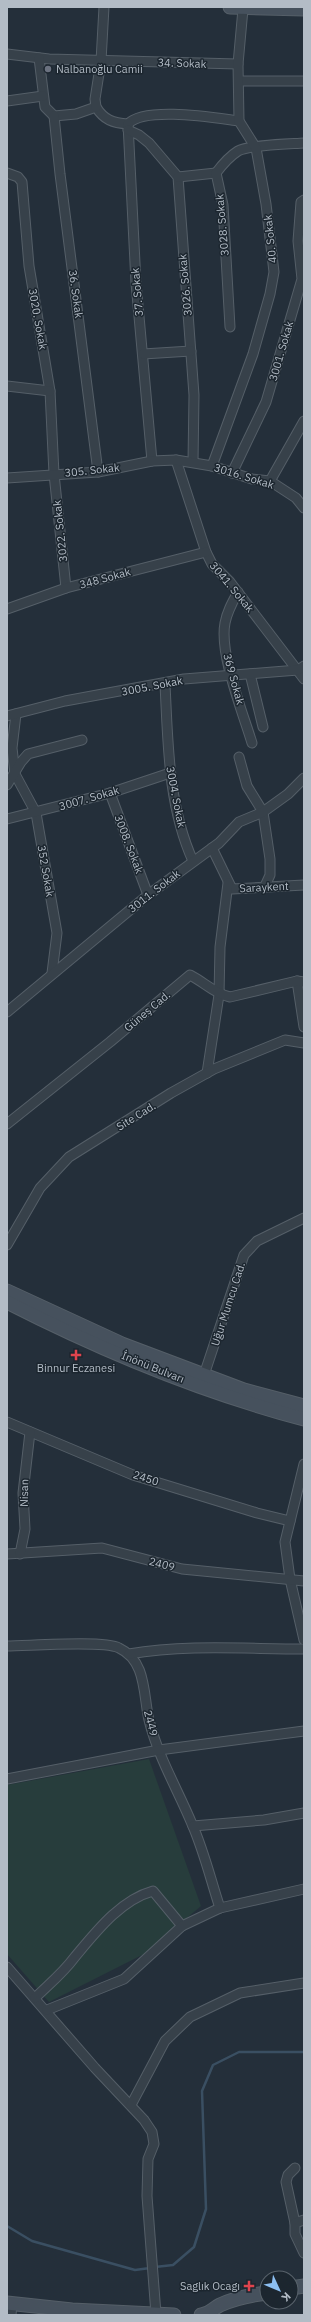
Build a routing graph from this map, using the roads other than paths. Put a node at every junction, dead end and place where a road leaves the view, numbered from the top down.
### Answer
1 (104, 7) edge
2 (230, 7) edge
3 (268, 8) edge
4 (304, 8) edge
5 (243, 9) junction
6 (7, 54) edge
7 (39, 58) junction
8 (101, 61) junction
9 (238, 64) junction
10 (239, 81) junction
11 (304, 81) edge
12 (43, 96) junction
13 (7, 102) edge
14 (96, 107) junction
15 (54, 116) junction
16 (239, 121) junction
17 (128, 127) junction
18 (304, 143) edge
19 (256, 148) junction
20 (7, 173) edge
21 (216, 173) junction
22 (178, 177) junction
23 (304, 200) edge
24 (230, 327) dead end
25 (191, 351) junction
26 (143, 354) junction
27 (7, 386) edge
28 (50, 391) junction
29 (304, 420) edge
30 (176, 460) junction
31 (152, 461) junction
32 (193, 462) junction
33 (212, 466) junction
34 (98, 472) junction
35 (232, 473) junction
36 (54, 474) junction
37 (7, 478) edge
38 (270, 481) junction
39 (304, 508) edge
40 (206, 552) junction
41 (66, 588) junction
42 (238, 592) junction
43 (7, 609) edge
44 (301, 668) edge
45 (250, 674) junction
46 (231, 676) junction
47 (304, 679) edge
48 (165, 684) junction
49 (12, 715) edge
50 (263, 727) dead end
51 (82, 740) dead end
52 (252, 744) dead end
53 (239, 758) dead end
54 (170, 773) junction
55 (15, 774) junction
56 (304, 778) edge
57 (7, 785) edge
58 (110, 793) junction
59 (263, 812) junction
60 (36, 813) junction
61 (7, 819) edge
62 (212, 848) junction
63 (193, 861) junction
64 (228, 883) junction
65 (304, 885) edge
66 (265, 886) junction
67 (148, 895) junction
68 (52, 973) junction
69 (300, 981) edge
70 (219, 995) junction
71 (7, 1012) edge
72 (304, 1027) edge
73 (304, 1044) edge
74 (207, 1073) junction
75 (7, 1124) edge
76 (304, 1218) edge
77 (7, 1245) edge
78 (7, 1291) edge
79 (7, 1302) edge
80 (204, 1375) junction
81 (304, 1406) edge
82 (304, 1419) edge
83 (7, 1422) edge
84 (30, 1432) junction
85 (304, 1464) edge
86 (290, 1521) junction
87 (7, 1554) edge
88 (20, 1554) junction
89 (290, 1579) junction
90 (304, 1582) edge
91 (304, 1640) edge
92 (7, 1646) edge
93 (304, 1649) edge
94 (130, 1654) junction
95 (304, 1731) edge
96 (159, 1750) junction
97 (7, 1779) edge
98 (304, 1813) edge
99 (193, 1826) junction
100 (304, 1889) edge
101 (220, 1908) junction
102 (182, 1926) junction
103 (7, 1967) edge
104 (304, 1983) edge
105 (35, 1998) junction
106 (47, 2010) junction
107 (131, 2105) junction
108 (295, 2168) dead end
109 (299, 2222) edge
110 (304, 2253) edge
111 (259, 2294) edge
112 (10, 2307) edge
113 (156, 2314) junction
114 (174, 2315) edge
115 (201, 2315) edge

1 - 8 street
2 - 5 main road
3 - 4 main road
3 - 5 main road
5 - 9 street
6 - 7 street, 34. Sokak
7 - 8 street, 34. Sokak
7 - 12 street
8 - 9 street, 34. Sokak
8 - 14 street
9 - 10 street
10 - 11 street
10 - 16 street
12 - 13 street
12 - 15 street
14 - 15 street
14 - 17 street
15 - 34 street, 36. Sokak
16 - 17 street
16 - 19 street, 40. Sokak
17 - 22 street
17 - 26 street, 37. Sokak
18 - 19 street
19 - 21 street
19 - 33 street, 40. Sokak
20 - 28 street, 3020. Sokak
21 - 22 street
21 - 24 street, 3028. Sokak
22 - 25 street, 3026. Sokak
23 - 35 street, 3001. Sokak
25 - 26 street
25 - 32 street, 3026. Sokak
26 - 31 street, 37. Sokak
27 - 28 street
28 - 36 street, 3020. Sokak
29 - 38 street
30 - 31 street, 305. Sokak
30 - 32 street, 3016. Sokak
30 - 40 street, 3041. Sokak
31 - 34 street, 305. Sokak
32 - 33 street, 3016. Sokak
33 - 35 street, 3016. Sokak
34 - 36 street, 305. Sokak
35 - 38 street, 3016. Sokak
36 - 37 street, 305. Sokak
36 - 41 street, 3022. Sokak
38 - 39 street, 3016. Sokak
40 - 41 street, 348 Sokak
40 - 42 street, 3041. Sokak
41 - 43 street, 348 Sokak
42 - 44 street, 3041. Sokak
42 - 46 street, 369 Sokak
44 - 45 street, 3005. Sokak
44 - 47 street, 3041. Sokak
45 - 46 street, 3005. Sokak
45 - 50 street
46 - 48 street, 3005. Sokak
46 - 52 street, 369 Sokak
48 - 49 street, 3005. Sokak
48 - 54 street, 3004. Sokak
49 - 55 street
51 - 55 street
53 - 59 street
54 - 58 street, 3007. Sokak
54 - 63 street, 3004. Sokak
55 - 57 street
55 - 60 street, 352 Sokak
56 - 59 street, 3011. Sokak
58 - 60 street, 3007. Sokak
58 - 67 street, 3008. Sokak
59 - 62 street, 3011. Sokak
59 - 66 street
60 - 61 street, 3007. Sokak
60 - 68 street, 352 Sokak
62 - 63 street, 3011. Sokak
62 - 64 street
63 - 67 street, 3011. Sokak
64 - 66 street, Saraykent
64 - 70 street
65 - 66 street, Saraykent
67 - 68 street, 3011. Sokak
68 - 71 street, 3011. Sokak
69 - 70 street
69 - 72 street
70 - 74 street
70 - 75 street, Güneş Cad.
73 - 74 street, Site Cad.
74 - 77 street, Site Cad.
76 - 80 street, Uğur Mumcu Cad.
78 - 80 main road, İnönü Bulvarı
79 - 82 main road, İnönü Bulvarı
80 - 81 main road, İnönü Bulvarı
83 - 84 street, 2450
84 - 86 street, 2450
84 - 88 street, Nisan
85 - 86 street
86 - 89 street
87 - 88 street, 2409
88 - 89 street, 2409
89 - 90 street, 2409
89 - 91 street
92 - 94 street
93 - 94 street
94 - 96 street, 2449
95 - 96 street
96 - 97 street
96 - 99 street, 2449
98 - 99 street
99 - 101 street, 2449
100 - 101 street
101 - 102 street
102 - 105 street
102 - 106 street
103 - 105 street
104 - 107 street
105 - 106 street
106 - 107 street
107 - 113 street
108 - 109 street
109 - 110 street
111 - 115 main road
112 - 113 main road
113 - 114 main road

